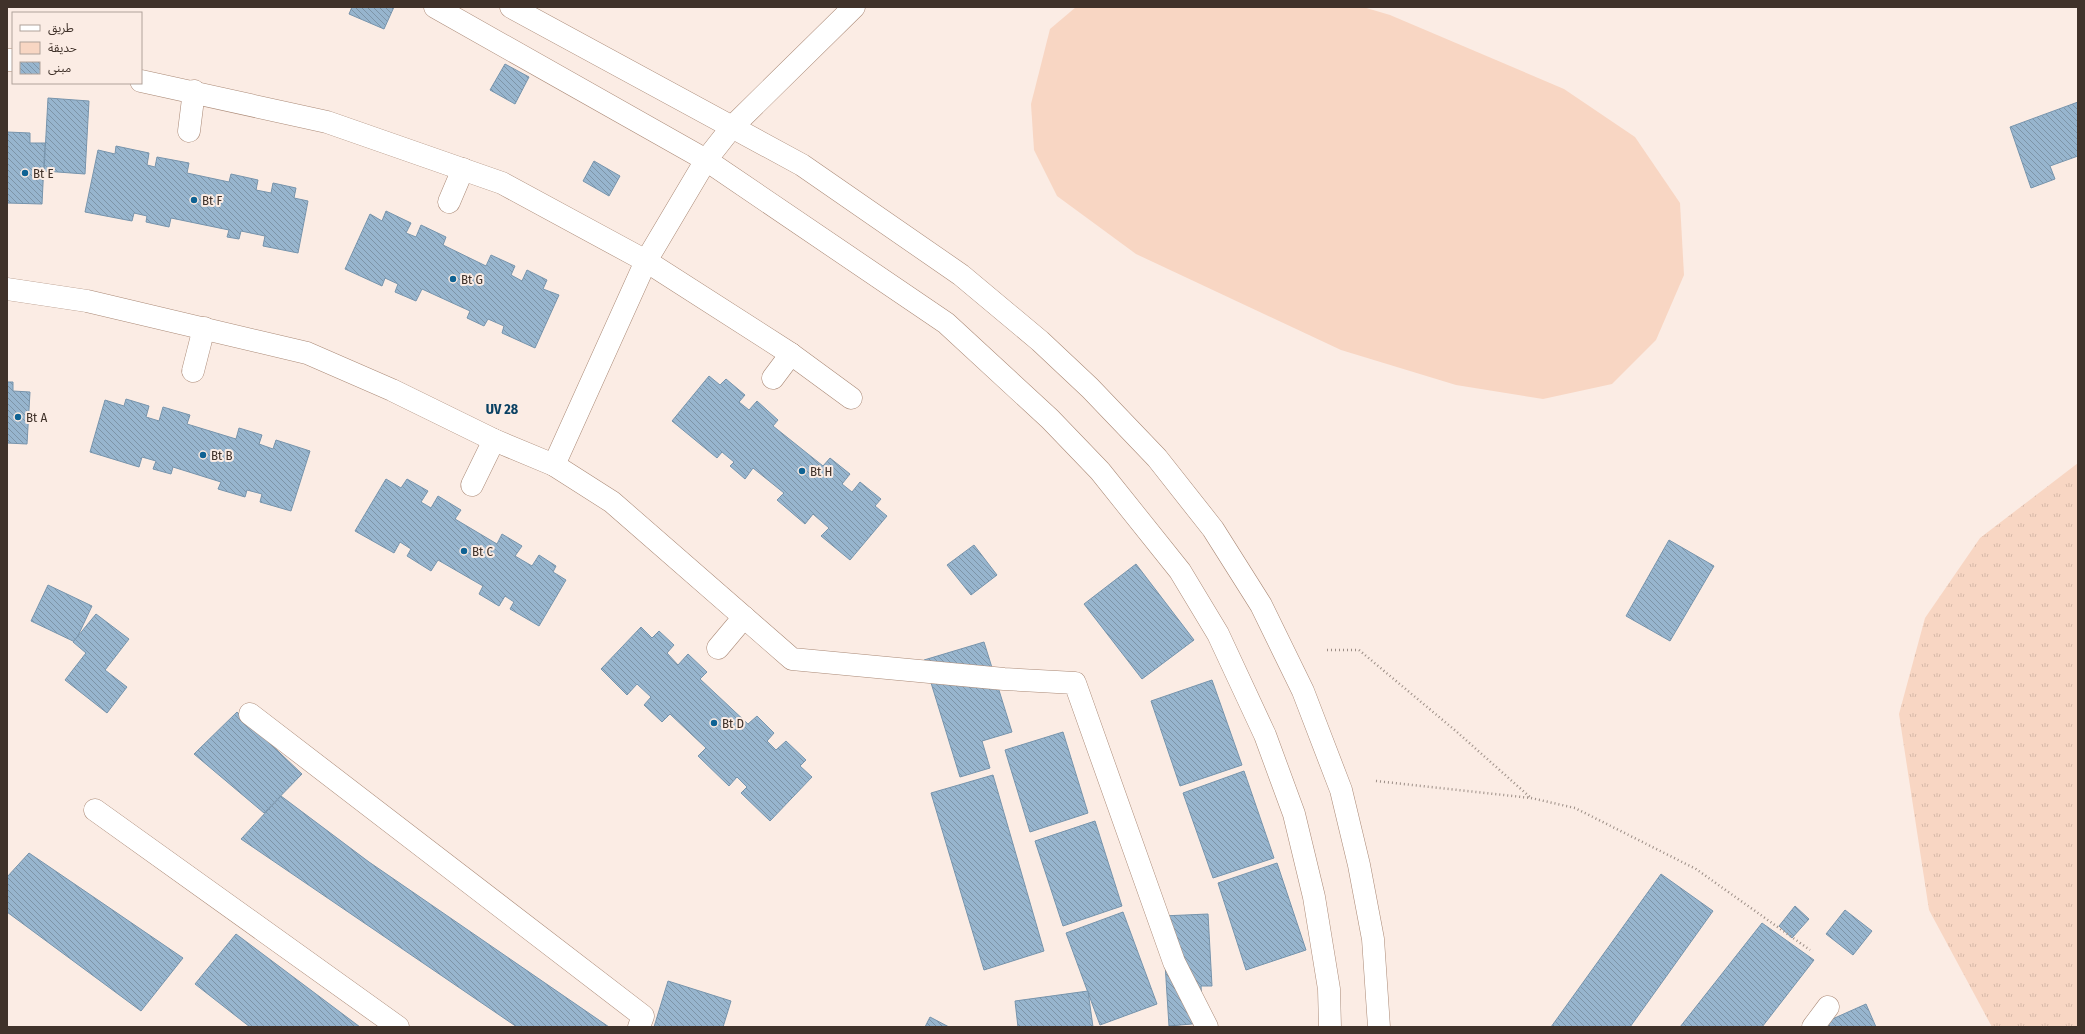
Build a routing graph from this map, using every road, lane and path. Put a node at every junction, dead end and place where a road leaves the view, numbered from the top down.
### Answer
1 (435, 7) edge
2 (511, 7) edge
3 (854, 7) edge
4 (142, 81) edge
5 (194, 92) junction
6 (732, 127) junction
7 (189, 131) dead end
8 (706, 160) junction
9 (463, 169) junction
10 (449, 202) dead end
11 (646, 261) junction
12 (7, 289) edge
13 (204, 328) junction
14 (791, 354) junction
15 (192, 371) dead end
16 (773, 378) dead end
17 (851, 398) dead end
18 (494, 440) junction
19 (554, 465) junction
20 (472, 485) dead end
21 (744, 617) junction
22 (718, 648) dead end
23 (1327, 650) dead end
24 (250, 714) dead end
25 (1376, 781) dead end
26 (1531, 798) junction
27 (95, 810) dead end
28 (1810, 950) dead end
29 (1828, 1008) dead end
30 (398, 1027) edge
31 (639, 1027) edge
32 (1207, 1027) edge
33 (1330, 1027) edge
34 (1379, 1027) edge
35 (1813, 1027) edge

1 - 8 street
2 - 6 street
3 - 6 street
4 - 5 street
5 - 7 street
5 - 9 street
6 - 8 street
6 - 34 street
8 - 11 street
8 - 33 street
9 - 10 street
9 - 11 street
11 - 14 street
11 - 19 street
12 - 13 street
13 - 15 street
13 - 18 street
14 - 16 street
14 - 17 street
18 - 19 street
18 - 20 street
19 - 21 street
21 - 22 street
21 - 32 street
23 - 26 path
24 - 31 street
25 - 26 path
26 - 28 path
27 - 30 street
29 - 35 street

